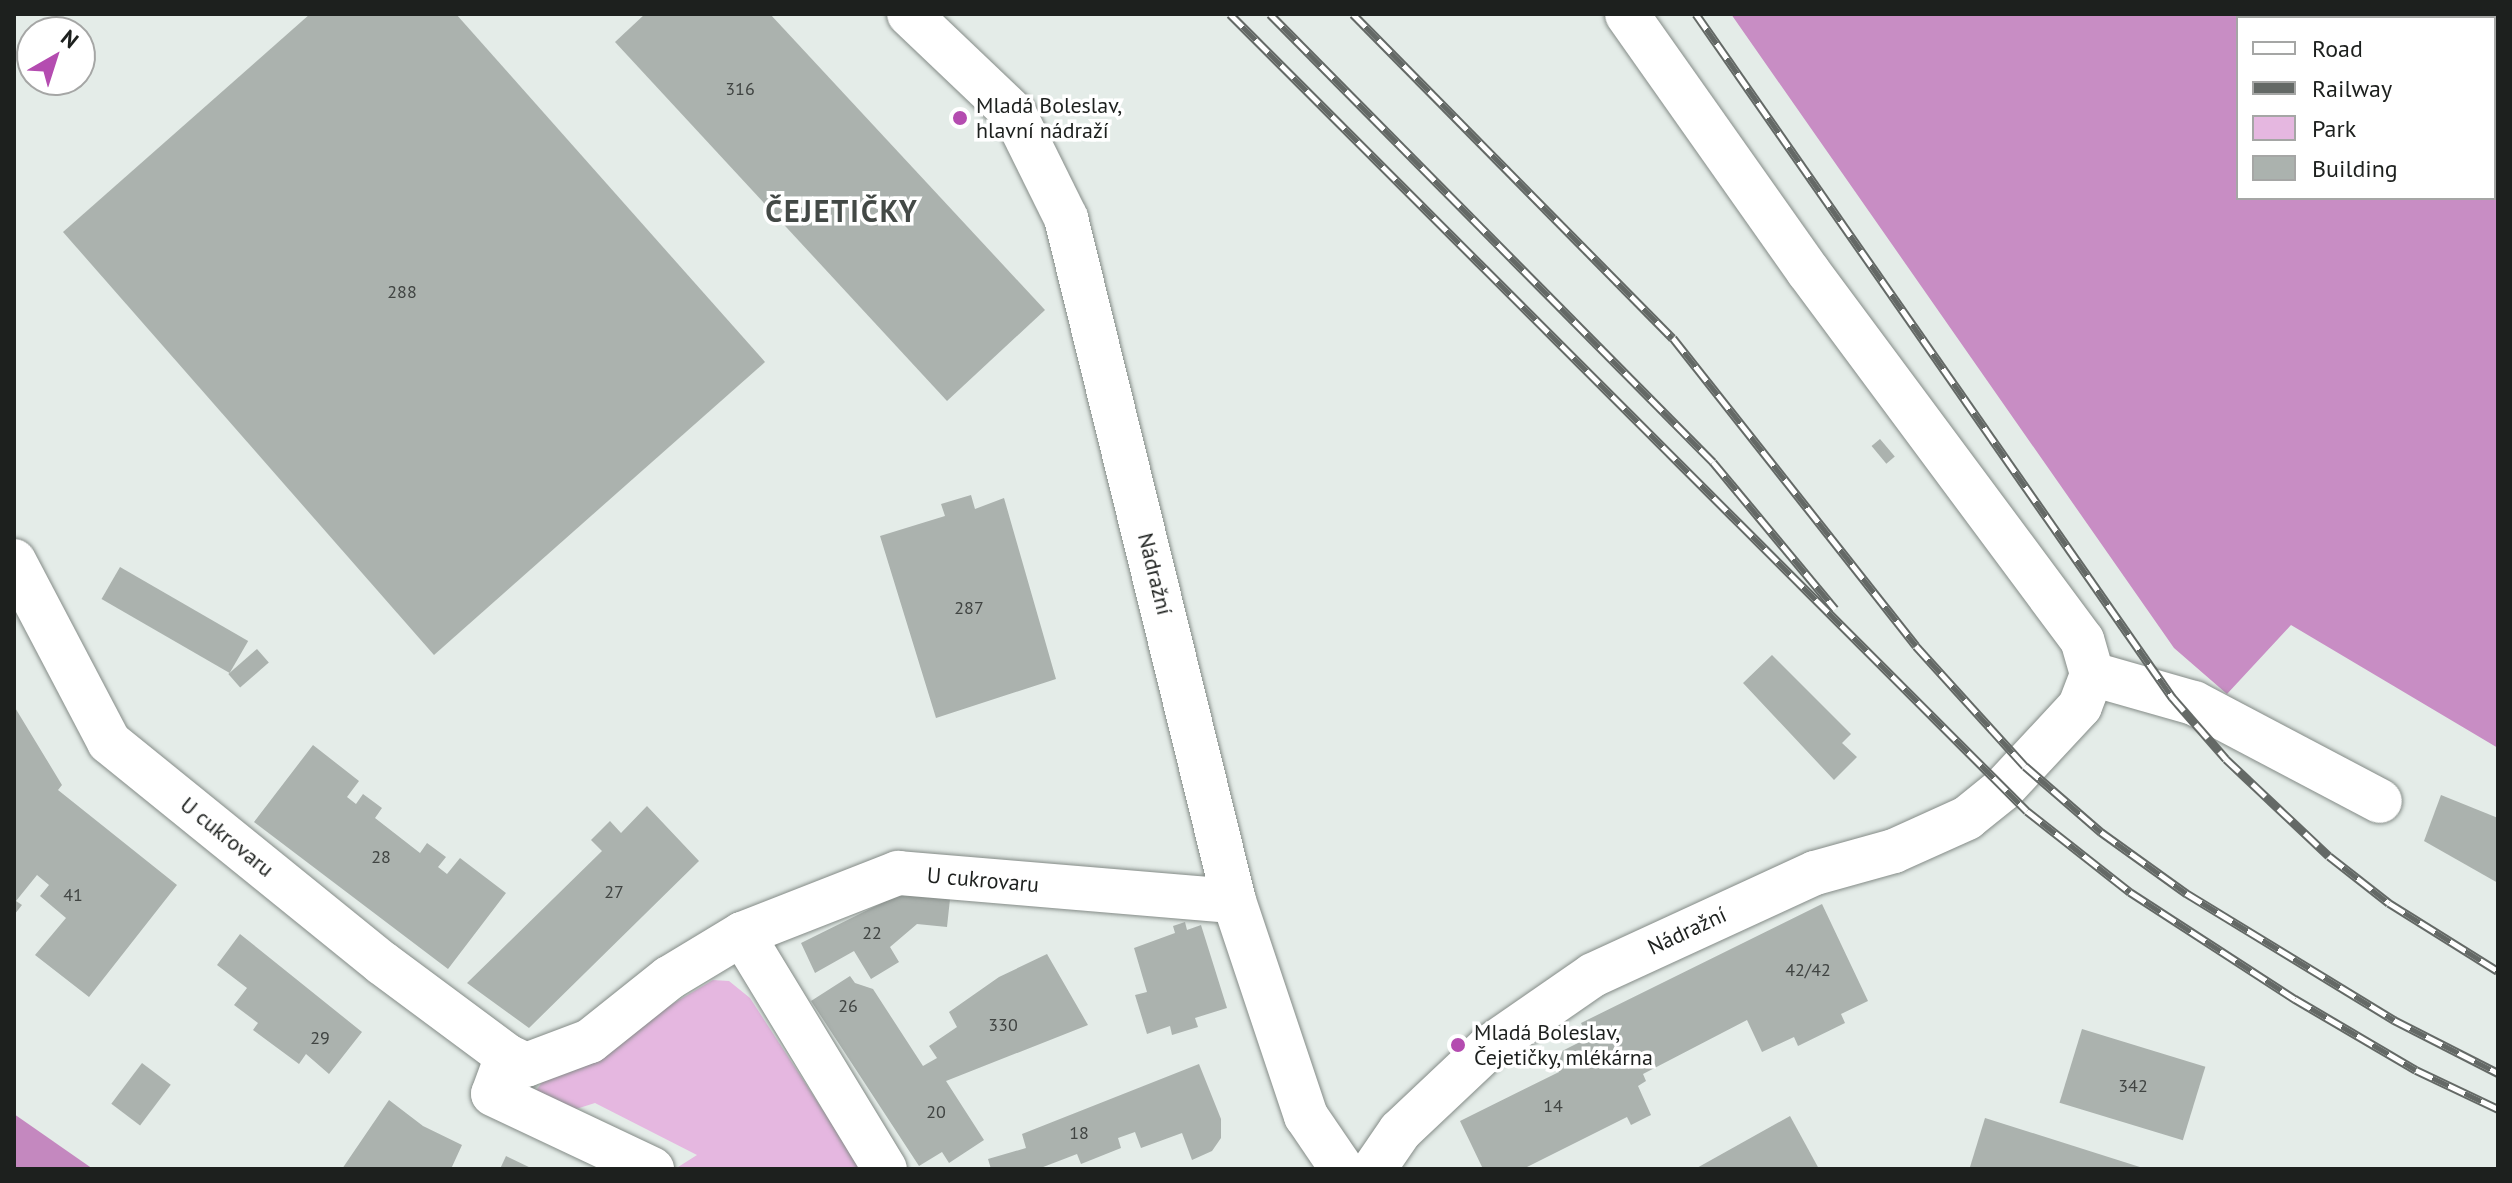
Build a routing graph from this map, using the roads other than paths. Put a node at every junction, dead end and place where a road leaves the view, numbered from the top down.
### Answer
1 (909, 14) edge
2 (1627, 14) edge
3 (14, 561) edge
4 (2092, 674) junction
5 (2380, 801) dead end
6 (1234, 901) junction
7 (742, 934) junction
8 (507, 1056) junction
9 (652, 1169) edge
10 (885, 1169) edge
11 (1342, 1169) edge
12 (1374, 1169) edge

1 - 6 street, Nádražní
2 - 4 street
3 - 8 street, U cukrovaru
4 - 5 street
4 - 12 street, Nádražní
6 - 7 street, U cukrovaru
6 - 11 street, Nádražní
7 - 8 street, U cukrovaru
7 - 10 street
8 - 9 street

